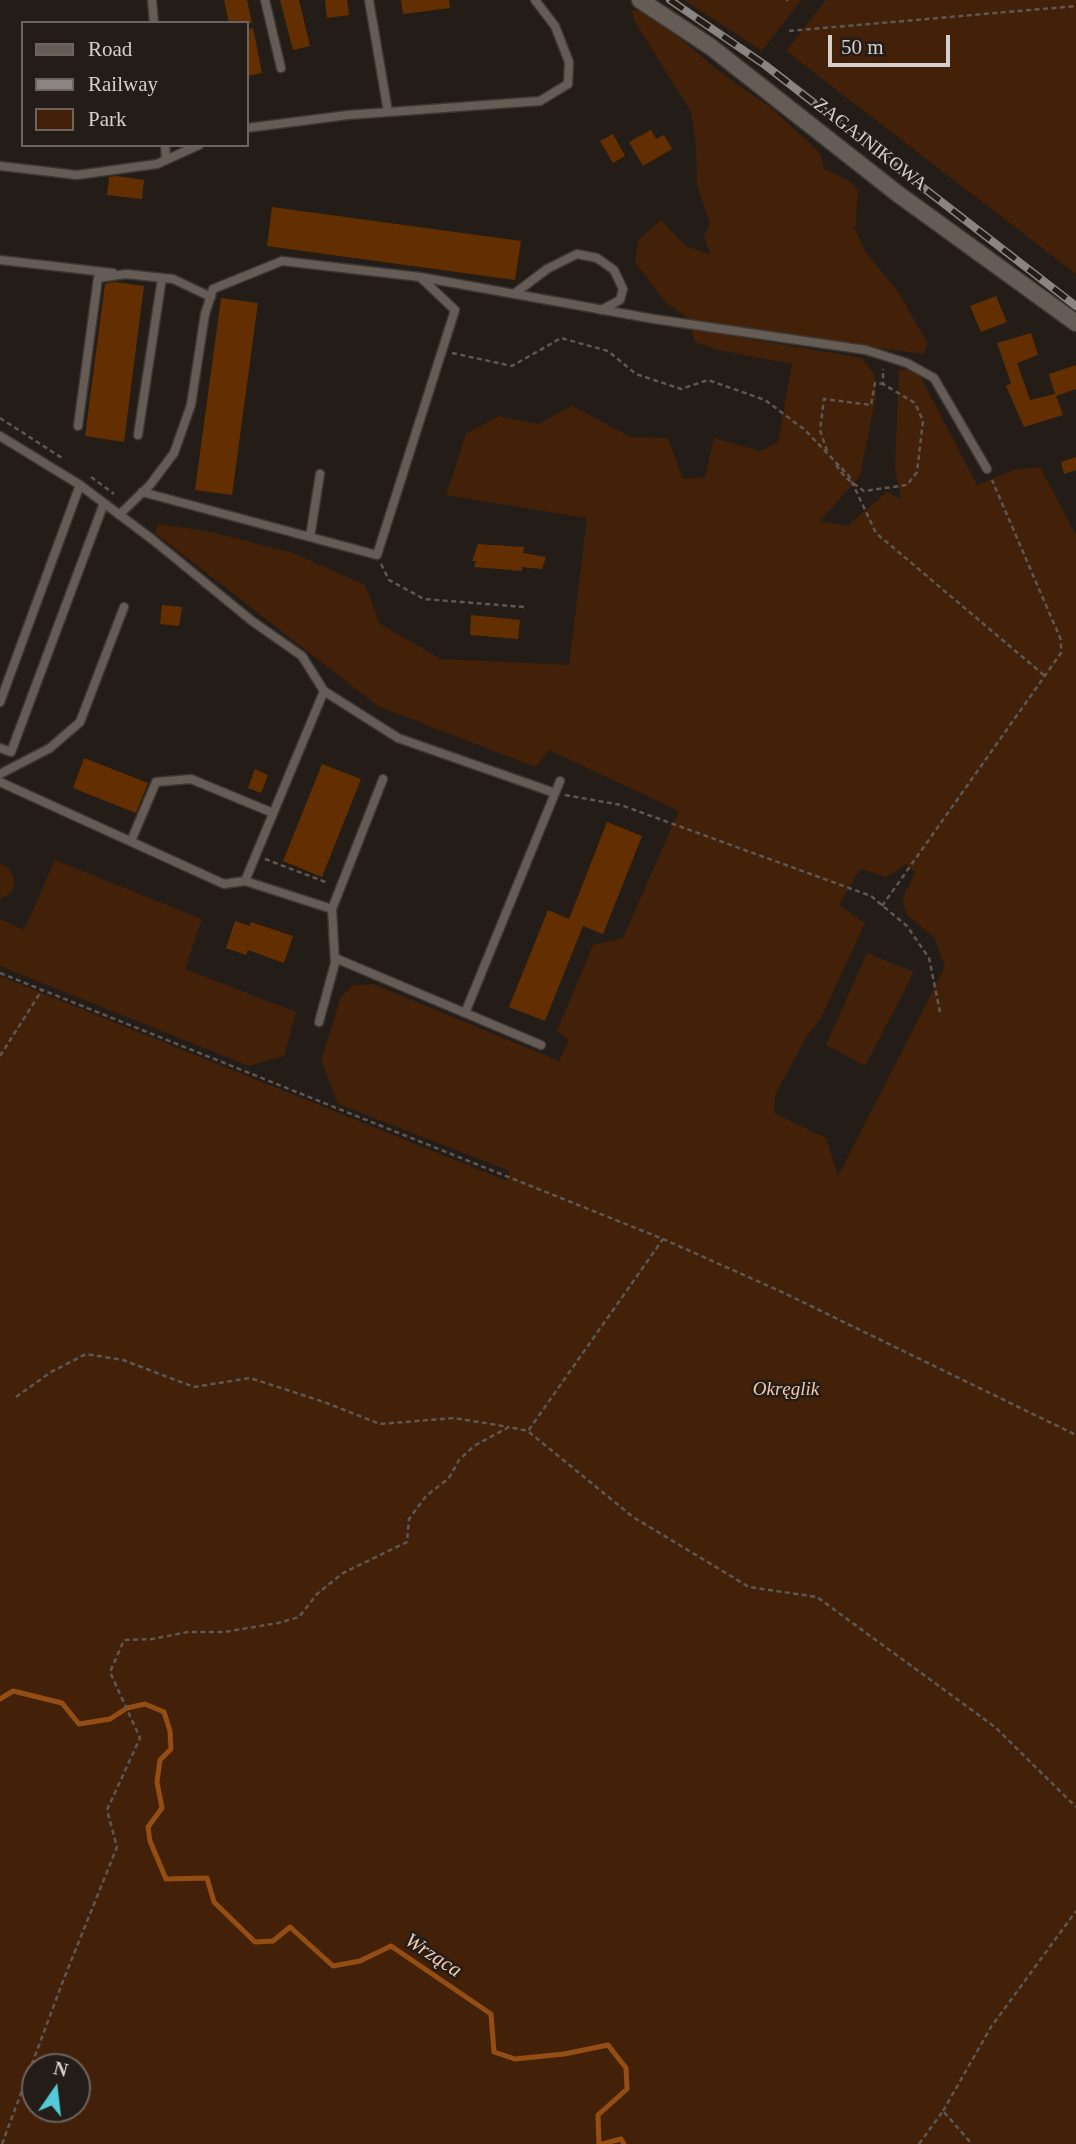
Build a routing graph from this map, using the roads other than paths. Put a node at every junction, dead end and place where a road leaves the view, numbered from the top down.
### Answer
1 (152, 0) edge
2 (265, 0) edge
3 (369, 0) edge
4 (536, 0) edge
5 (640, 0) edge
6 (154, 21) edge
7 (281, 68) dead end
8 (388, 112) junction
9 (248, 128) edge
10 (165, 147) edge
11 (195, 147) edge
12 (166, 160) junction
13 (0, 166) edge
14 (0, 260) edge
15 (122, 274) junction
16 (420, 277) junction
17 (162, 278) junction
18 (514, 294) junction
19 (211, 297) junction
20 (601, 310) junction
21 (1076, 323) edge
22 (78, 426) dead end
23 (138, 435) dead end
24 (3, 437) edge
25 (0, 449) edge
26 (987, 469) road end
27 (320, 474) dead end
28 (80, 485) junction
29 (142, 492) junction
30 (104, 503) junction
31 (119, 515) junction
32 (310, 537) junction
33 (124, 607) dead end
34 (324, 691) junction
35 (0, 702) edge
36 (0, 748) edge
37 (0, 774) edge
38 (383, 779) dead end
39 (560, 781) dead end
40 (0, 782) edge
41 (555, 793) junction
42 (273, 813) junction
43 (131, 841) junction
44 (245, 881) junction
45 (331, 909) junction
46 (335, 958) junction
47 (465, 1013) junction
48 (319, 1022) dead end
49 (541, 1045) dead end

1 - 6 lane
2 - 7 lane
3 - 8 lane
4 - 8 lane
5 - 21 street, ZAGAJNIKOWA
8 - 9 lane
10 - 12 lane
11 - 12 lane
12 - 13 lane
14 - 15 lane
15 - 17 lane
15 - 22 lane
16 - 18 lane
16 - 19 lane
16 - 32 lane
17 - 19 lane
17 - 23 lane
18 - 20 lane
18 - 20 lane
19 - 29 lane
20 - 26 lane
24 - 25 lane
24 - 28 lane
27 - 32 lane
28 - 30 lane
28 - 35 lane
29 - 31 lane
29 - 32 lane
30 - 31 lane
30 - 36 lane
31 - 34 lane
33 - 37 lane
34 - 41 lane
34 - 42 lane
38 - 45 lane
39 - 41 lane
40 - 43 lane
41 - 47 lane
42 - 43 lane
42 - 44 lane
43 - 44 lane
44 - 45 lane
45 - 46 lane
46 - 47 lane
46 - 48 lane
47 - 49 lane

